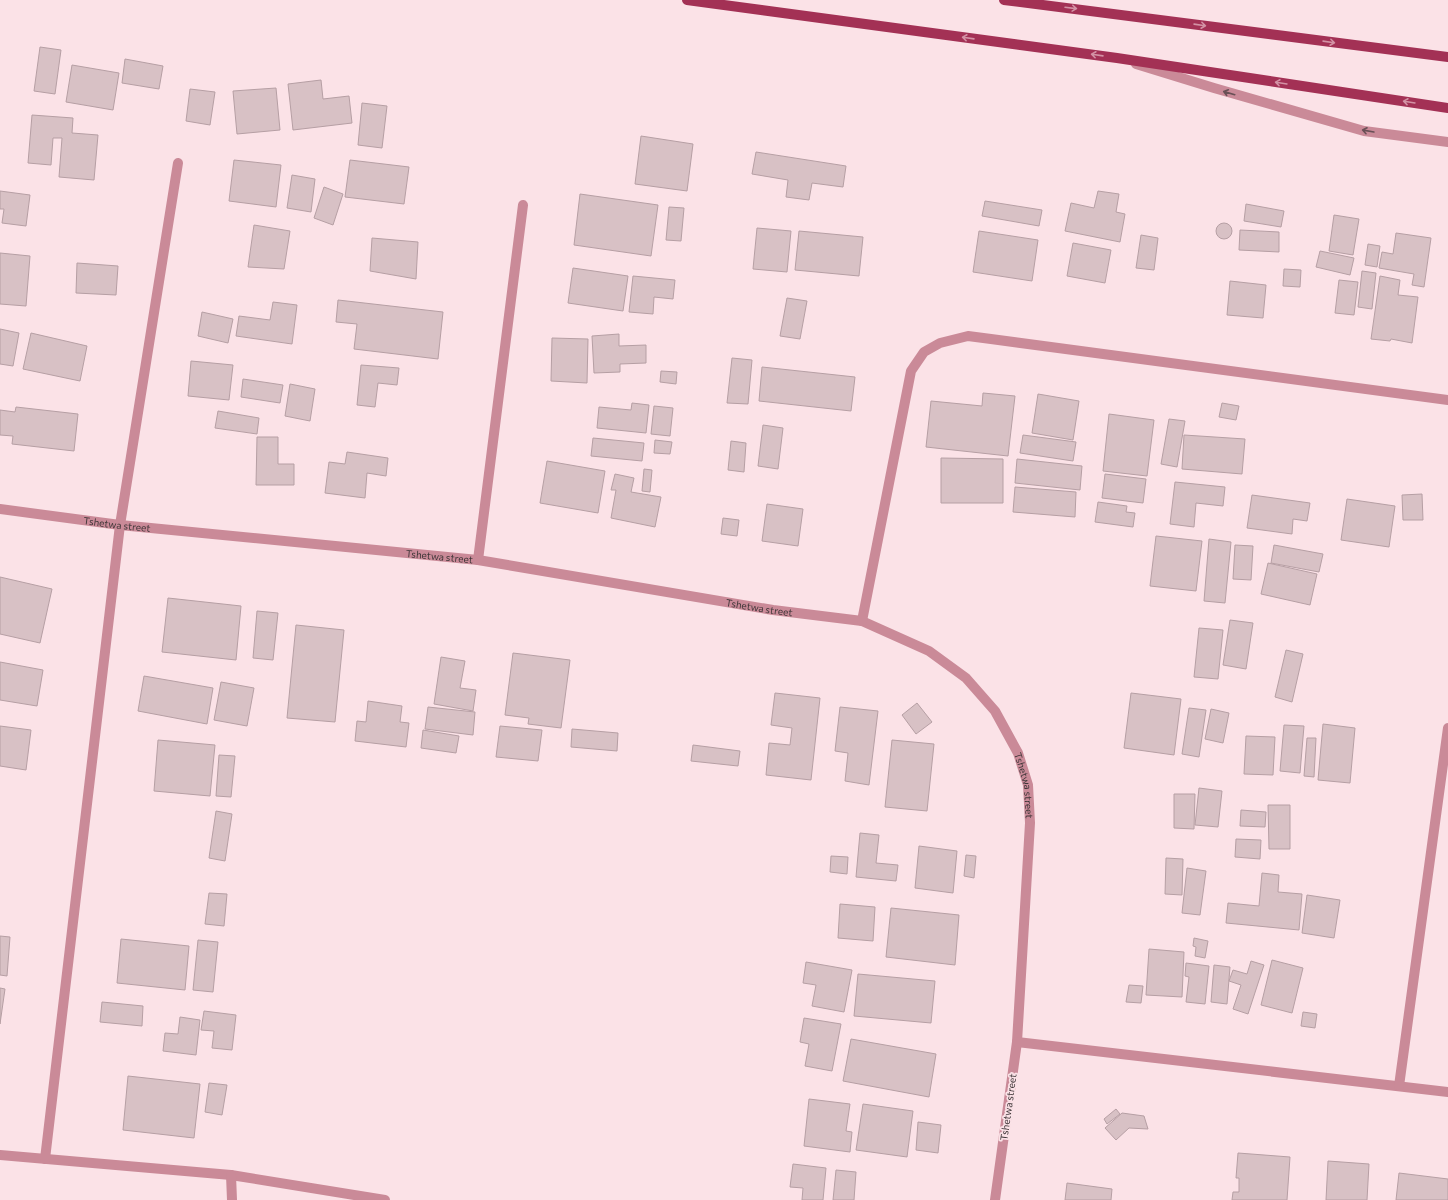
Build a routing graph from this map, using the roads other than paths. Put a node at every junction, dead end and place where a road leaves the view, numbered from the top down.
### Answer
1 (687, 0) edge
2 (1004, 0) edge
3 (1448, 57) edge
4 (1117, 58) junction
5 (1448, 108) edge
6 (1448, 142) edge
7 (178, 164) dead end
8 (523, 205) dead end
9 (1448, 400) edge
10 (0, 509) edge
11 (120, 524) junction
12 (478, 560) junction
13 (862, 621) junction
14 (1448, 734) edge
15 (1017, 1042) junction
16 (1399, 1086) junction
17 (1448, 1092) edge
18 (0, 1155) edge
19 (45, 1159) junction
20 (232, 1175) junction
21 (232, 1200) edge
22 (385, 1200) edge
23 (995, 1200) edge

4 -> 1 main road
2 -> 3 main road
5 -> 4 main road
6 -> 4 street
7 - 11 street
8 - 12 street
9 - 13 street
10 - 11 street, Tshetwa street
11 - 12 street, Tshetwa street
11 - 19 street
12 - 13 street, Tshetwa street
13 - 15 street, Tshetwa street
14 - 16 street
15 - 16 street
15 - 23 street, Tshetwa street
16 - 17 street
18 - 19 street
19 - 20 street
20 - 21 street
20 - 22 street

